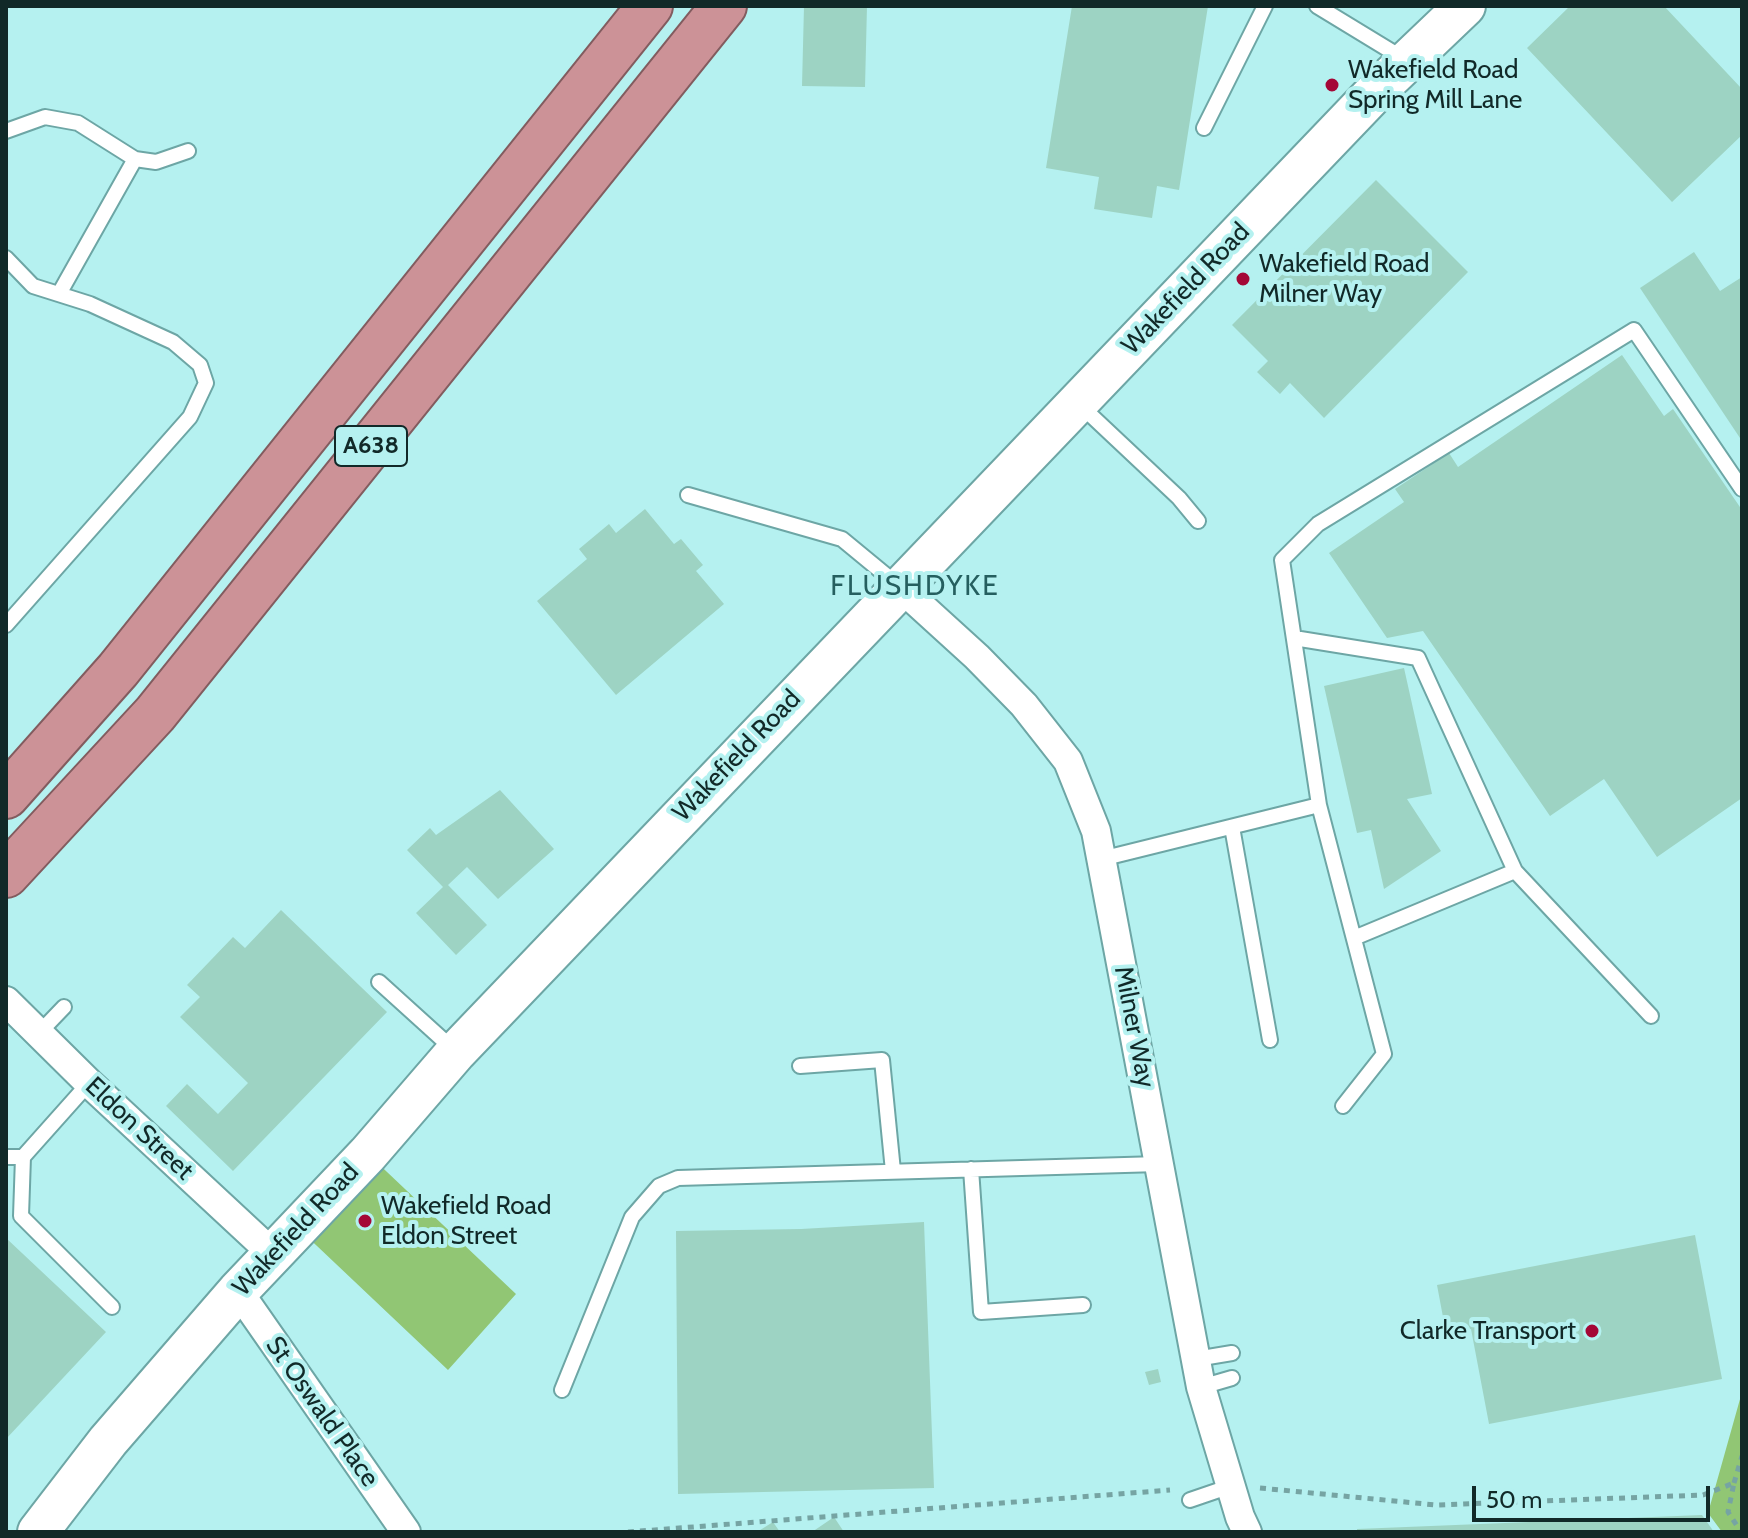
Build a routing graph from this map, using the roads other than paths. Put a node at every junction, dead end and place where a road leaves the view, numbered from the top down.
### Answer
1 (650, 6) edge
2 (724, 6) edge
3 (1265, 6) edge
4 (1317, 6) edge
5 (1465, 6) edge
6 (1408, 61) junction
7 (1204, 128) dead end
8 (6, 131) edge
9 (188, 151) dead end
10 (135, 159) junction
11 (6, 258) edge
12 (59, 294) junction
13 (1077, 402) junction
14 (1742, 489) edge
15 (688, 495) dead end
16 (1198, 521) dead end
17 (899, 586) junction
18 (6, 625) edge
19 (1294, 638) junction
20 (6, 796) edge
21 (1319, 805) junction
22 (1232, 827) junction
23 (1101, 859) junction
24 (1515, 871) junction
25 (6, 875) edge
26 (1354, 938) junction
27 (379, 982) dead end
28 (64, 1007) dead end
29 (10, 1013) edge
30 (1651, 1016) dead end
31 (40, 1032) junction
32 (1270, 1040) dead end
33 (456, 1052) junction
34 (800, 1066) dead end
35 (89, 1083) junction
36 (1343, 1106) dead end
37 (6, 1157) edge
38 (23, 1157) junction
39 (1159, 1164) junction
40 (971, 1169) junction
41 (893, 1171) junction
42 (273, 1254) junction
43 (238, 1291) junction
44 (1083, 1305) dead end
45 (112, 1307) dead end
46 (1232, 1353) dead end
47 (1196, 1359) junction
48 (1232, 1378) dead end
49 (1201, 1387) junction
50 (562, 1390) dead end
51 (1231, 1486) junction
52 (1190, 1500) dead end
53 (40, 1531) edge
54 (406, 1532) edge
55 (1247, 1532) edge

1 - 20 highway, A638
2 - 25 highway, A638
3 - 7 lane
4 - 6 lane
5 - 6 main road, Wakefield Road
6 - 13 main road, Wakefield Road
8 - 10 lane
9 - 10 lane
10 - 12 lane
11 - 12 lane
12 - 18 lane
13 - 16 lane
13 - 17 main road, Wakefield Road
14 - 19 lane
15 - 17 lane
17 - 23 street, Milner Way
17 - 33 main road, Wakefield Road
19 - 21 lane
19 - 24 lane
21 - 22 lane
21 - 26 lane
22 - 23 lane
22 - 32 lane
23 - 39 street, Milner Way
24 - 26 lane
24 - 30 lane
26 - 36 lane
27 - 33 lane
28 - 31 lane
29 - 31 street, Eldon Street
31 - 35 street, Eldon Street
33 - 42 main road, Wakefield Road
34 - 41 lane
35 - 38 lane
35 - 42 street, Eldon Street
37 - 38 lane
38 - 45 lane
39 - 40 lane
39 - 47 street, Milner Way
40 - 41 lane
40 - 44 lane
41 - 50 lane
42 - 43 main road, Wakefield Road
43 - 53 main road, Wakefield Road
43 - 54 street, St Oswald Place
46 - 47 lane
47 - 49 street, Milner Way
48 - 49 lane
49 - 51 street, Milner Way
51 - 52 lane
51 - 55 street, Milner Way

